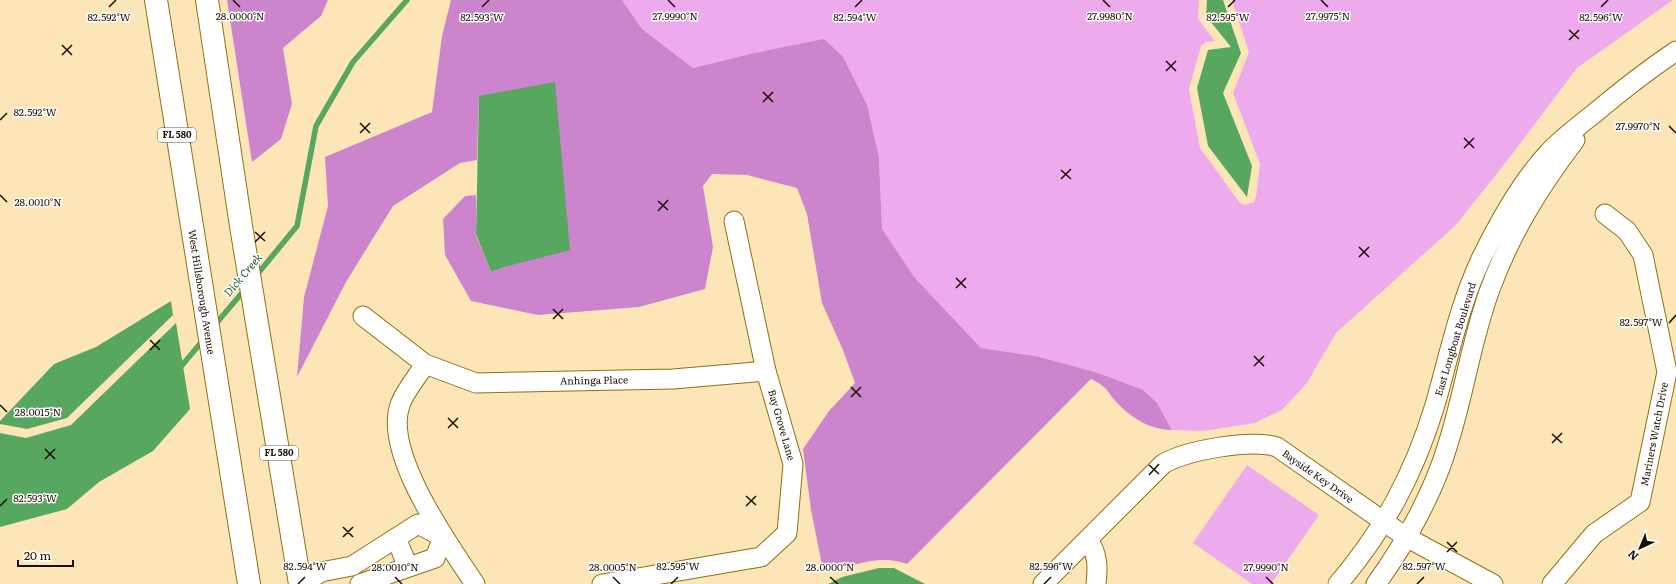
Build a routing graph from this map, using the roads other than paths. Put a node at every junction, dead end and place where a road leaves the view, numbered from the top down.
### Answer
1 (156, 0) edge
2 (207, 0) edge
3 (1676, 51) edge
4 (1597, 110) junction
5 (1605, 214) dead end
6 (734, 221) dead end
7 (363, 316) dead end
8 (425, 364) junction
9 (766, 371) junction
10 (1385, 522) junction
11 (443, 537) junction
12 (1406, 537) junction
13 (396, 538) junction
14 (1088, 540) junction
15 (408, 568) junction
16 (249, 584) edge
17 (300, 584) edge
18 (303, 584) edge
19 (360, 584) edge
20 (475, 584) edge
21 (602, 584) edge
22 (1043, 584) edge
23 (1096, 584) edge
24 (1338, 584) edge
25 (1376, 584) edge
26 (1493, 584) edge
27 (1552, 584) edge

1 - 16 main road, West Hillsborough Avenue / FL 580
2 - 17 main road, FL 580
3 - 4 street, East Longboat Boulevard
4 - 10 street, East Longboat Boulevard
4 - 12 street, East Longboat Boulevard
5 - 27 street, Mariners Watch Drive
6 - 9 street, Bay Grove Lane
7 - 8 street, Anhinga Place
8 - 9 street, Anhinga Place
8 - 11 street
9 - 21 street, Bay Grove Lane
10 - 12 street, Bayside Key Drive
10 - 14 street, Bayside Key Drive
10 - 24 street, East Longboat Boulevard
11 - 13 street
11 - 15 street
11 - 20 street
12 - 25 street, East Longboat Boulevard
12 - 26 street, Bayside Key Drive
13 - 15 street
13 - 18 street
14 - 22 street, Bayside Key Drive
14 - 23 street
15 - 19 street

